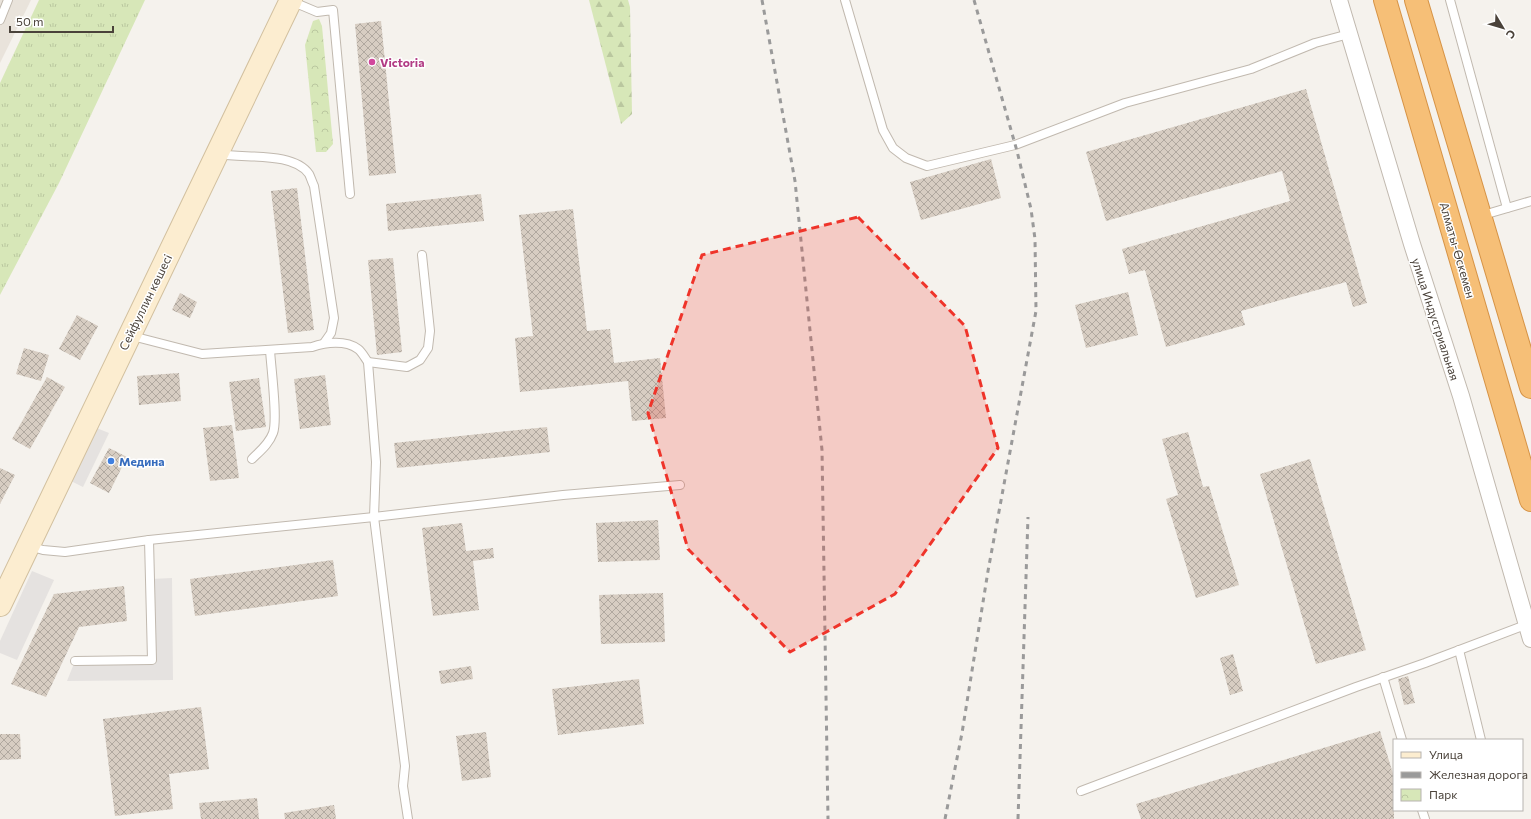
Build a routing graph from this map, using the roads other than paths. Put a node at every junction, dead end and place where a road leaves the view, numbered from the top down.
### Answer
1 (8, 0) edge
2 (290, 0) edge
3 (845, 0) edge
4 (1339, 0) edge
5 (1385, 0) edge
6 (1416, 0) edge
7 (1450, 0) edge
8 (0, 20) edge
9 (1349, 34) junction
10 (217, 154) junction
11 (350, 194) dead end
12 (1531, 201) edge
13 (1507, 208) junction
14 (1480, 216) junction
15 (422, 255) dead end
16 (130, 335) junction
17 (324, 343) junction
18 (270, 350) junction
19 (368, 362) junction
20 (1531, 387) edge
21 (252, 459) dead end
22 (680, 485) dead end
23 (1531, 500) edge
24 (374, 517) junction
25 (149, 540) junction
26 (28, 546) junction
27 (0, 605) edge
28 (1530, 629) edge
29 (1459, 650) junction
30 (75, 661) dead end
31 (1383, 677) junction
32 (1402, 739) edge
33 (1481, 739) edge
34 (1081, 792) dead end
35 (408, 819) edge

1 - 8 lane
2 - 10 main road, Сейфуллин көшесі
2 - 11 lane
3 - 9 lane
4 - 9 street, улица Индустриальная
5 - 23 highway, Алматы-Өскемен
6 - 14 highway
7 - 13 lane
9 - 28 street, улица Индустриальная
10 - 16 main road, Сейфуллин көшесі
10 - 17 lane
12 - 13 lane
13 - 14 lane
14 - 20 highway
15 - 19 lane
16 - 18 lane
16 - 26 main road, Сейфуллин көшесі
17 - 18 lane
17 - 19 lane
18 - 21 lane
19 - 24 lane
22 - 24 lane
24 - 25 lane
24 - 35 lane
25 - 26 lane
25 - 30 lane
26 - 27 main road, Сейфуллин көшесі
28 - 29 lane
29 - 31 lane
29 - 33 lane
31 - 32 lane
31 - 34 lane

